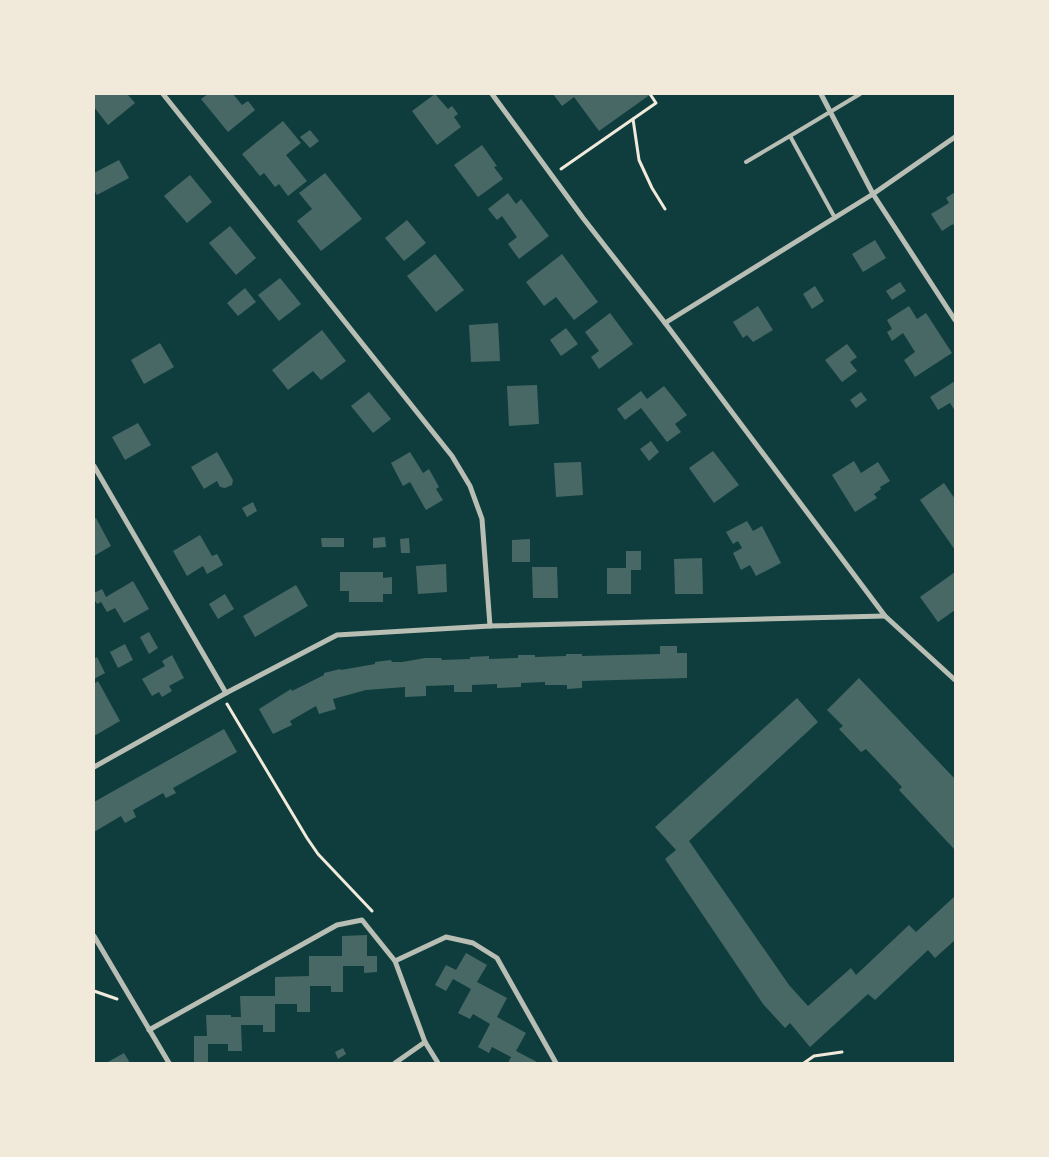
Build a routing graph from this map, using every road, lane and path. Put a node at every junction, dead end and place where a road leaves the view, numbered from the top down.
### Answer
1 (163, 94) edge
2 (492, 94) edge
3 (650, 94) edge
4 (821, 94) edge
5 (860, 94) edge
6 (830, 112) junction
7 (633, 119) junction
8 (790, 136) junction
9 (955, 137) edge
10 (746, 162) dead end
11 (552, 175) junction
12 (873, 194) junction
13 (665, 208) dead end
14 (835, 218) junction
15 (955, 320) edge
16 (665, 322) junction
17 (94, 466) edge
18 (885, 616) junction
19 (490, 626) junction
20 (955, 680) edge
21 (224, 694) junction
22 (94, 767) edge
23 (367, 926) junction
24 (94, 936) edge
25 (395, 961) junction
26 (149, 1030) junction
27 (425, 1042) junction
28 (842, 1052) dead end
29 (170, 1063) edge
30 (395, 1063) edge
31 (438, 1063) edge
32 (556, 1063) edge
33 (804, 1063) edge

1 - 19 street
2 - 11 street
3 - 7 path
4 - 6 street
5 - 6 lane
6 - 8 lane
6 - 12 street
7 - 11 path
7 - 13 path
8 - 10 lane
8 - 14 lane
9 - 12 street
11 - 16 street
12 - 14 street
12 - 15 street
14 - 16 street
16 - 18 street
17 - 21 street
18 - 19 street
18 - 20 street
19 - 21 street
21 - 22 street
21 - 23 path
23 - 25 street
23 - 26 street
24 - 26 street
25 - 27 street
25 - 32 street
26 - 29 street
27 - 30 street
27 - 31 street
28 - 33 path

